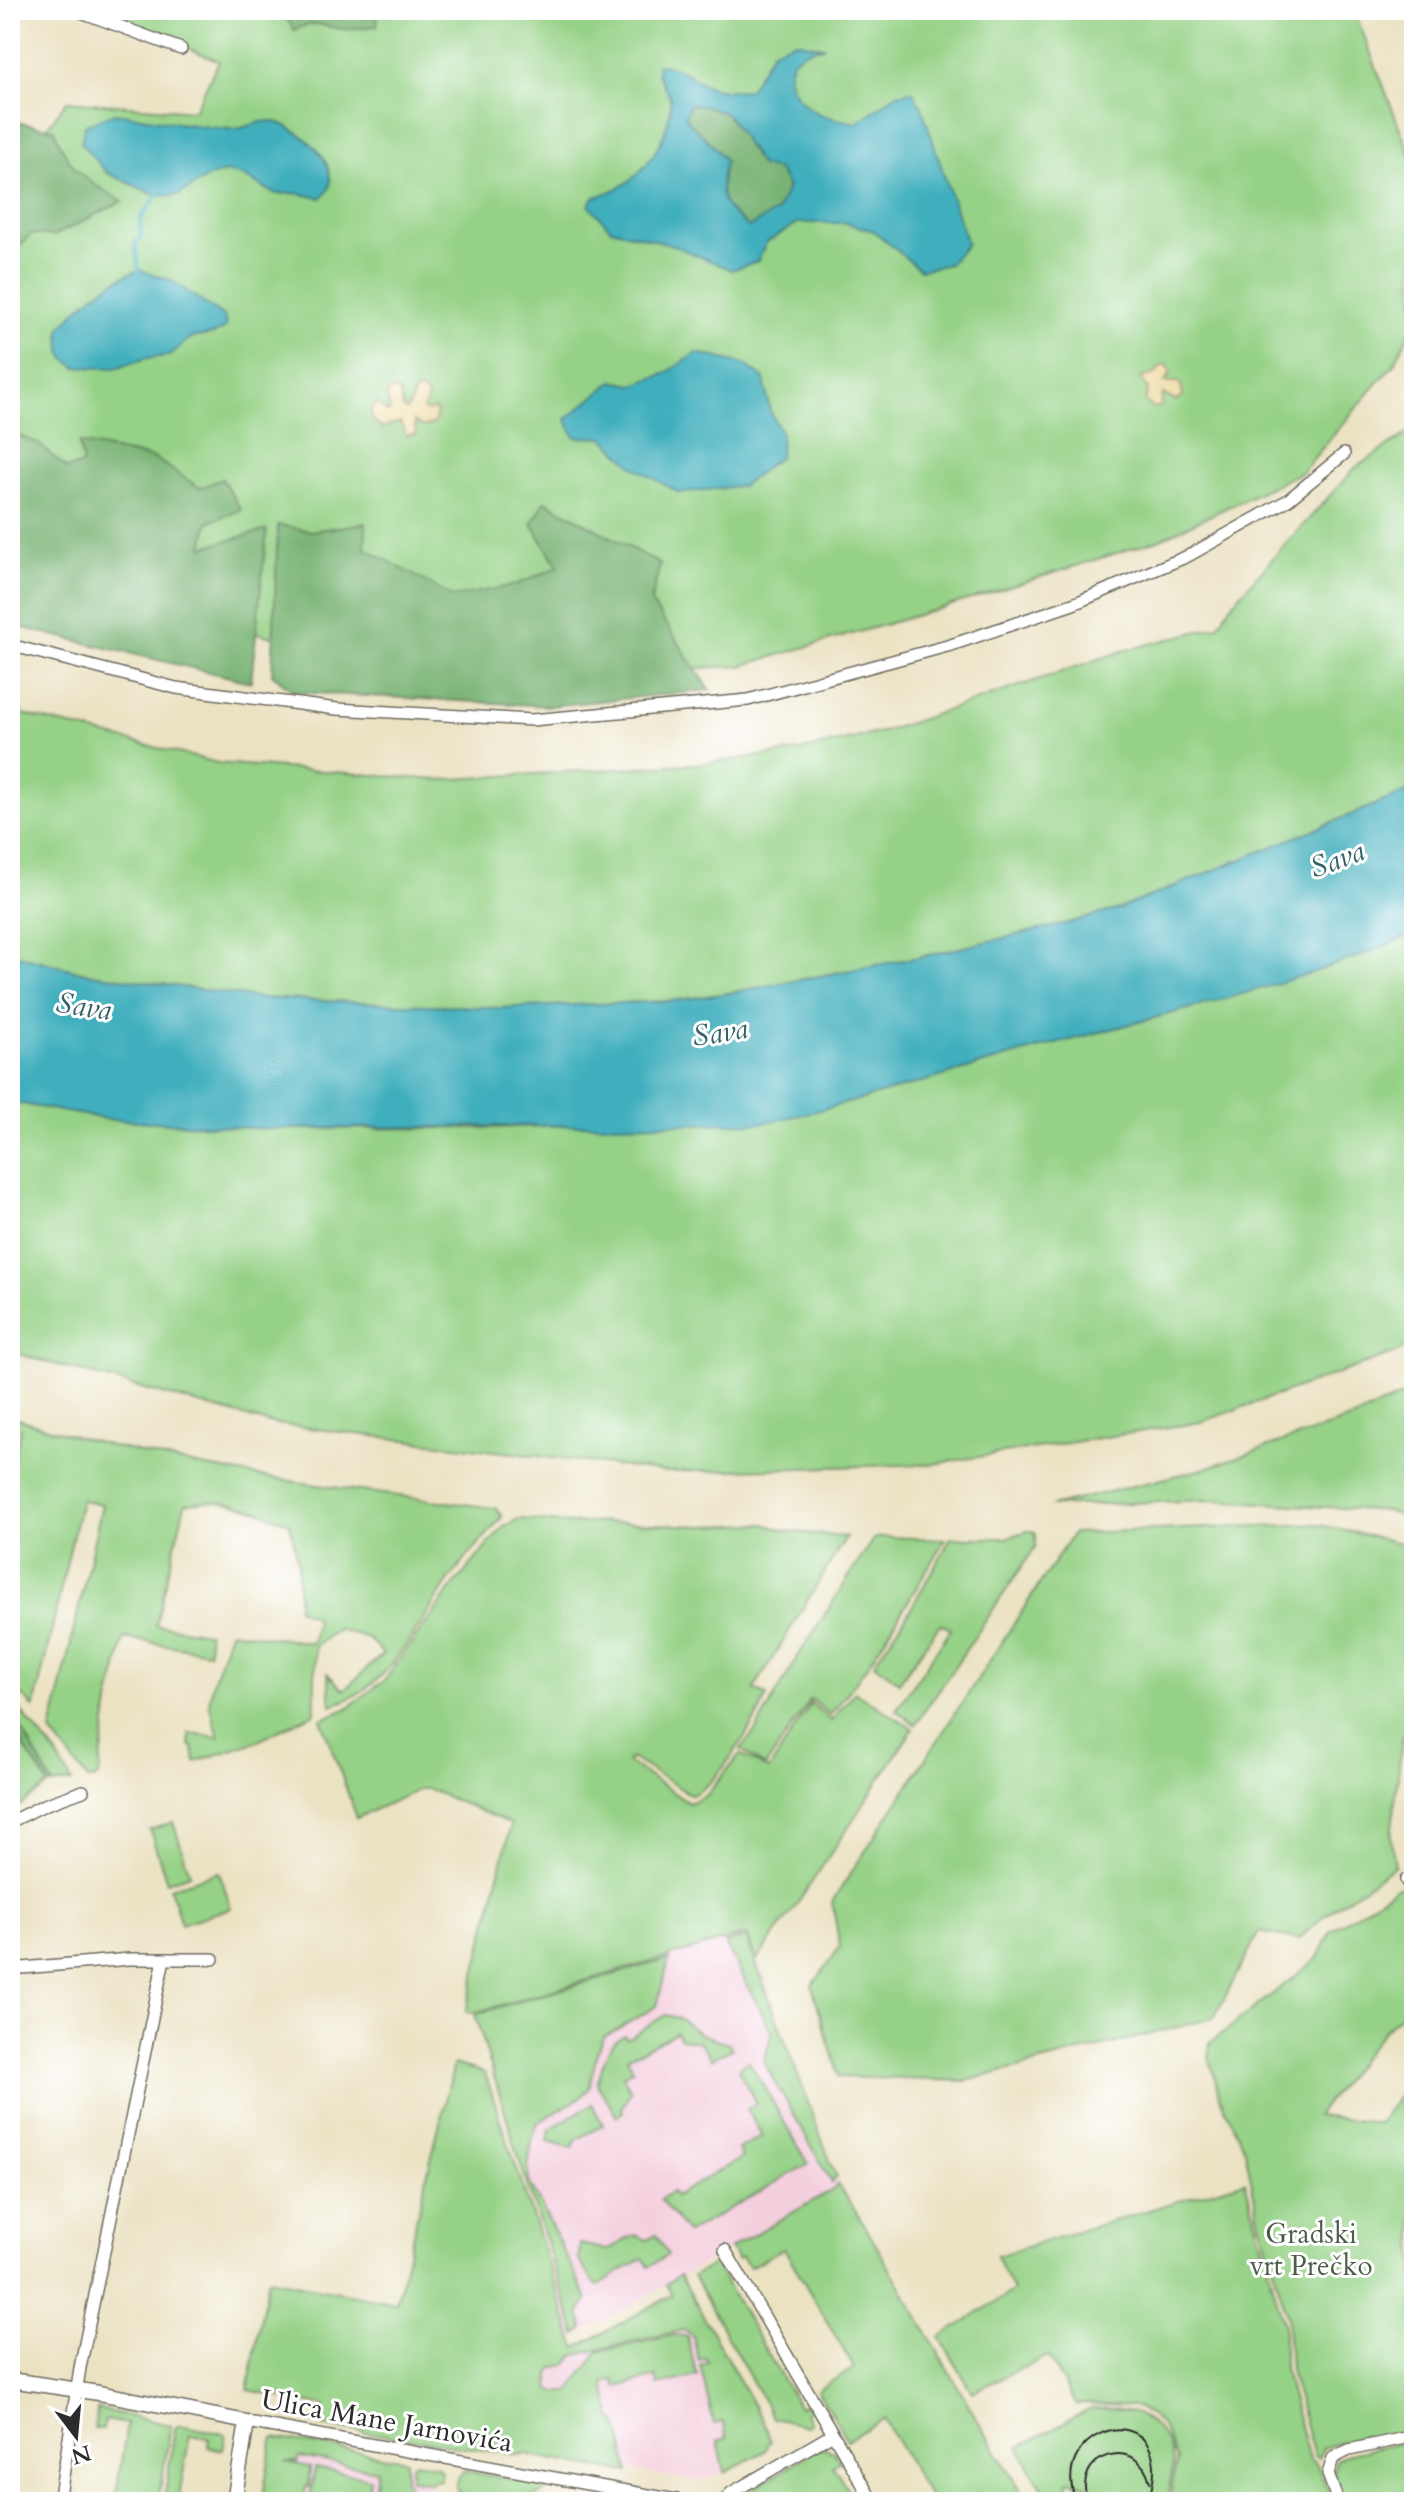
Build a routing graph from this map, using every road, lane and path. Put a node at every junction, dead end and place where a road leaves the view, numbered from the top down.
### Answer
1 (76, 10) edge
2 (181, 49) dead end
3 (1344, 454) dead end
4 (10, 645) edge
5 (83, 1791) dead end
6 (10, 1822) edge
7 (1406, 1880) dead end
8 (1414, 1895) edge
9 (164, 1959) junction
10 (213, 1959) dead end
11 (10, 1969) edge
12 (725, 2250) dead end
13 (10, 2380) edge
14 (78, 2391) junction
15 (247, 2422) junction
16 (833, 2434) junction
17 (1414, 2436) edge
18 (59, 2502) edge
19 (234, 2502) edge
20 (687, 2502) edge
21 (724, 2502) edge
22 (873, 2502) edge
23 (1338, 2502) edge

1 - 2 street
3 - 4 street
5 - 6 street
7 - 8 street
9 - 10 street
9 - 11 street
9 - 14 street
12 - 16 street
13 - 14 street, Ulica Mane Jarnovića
14 - 15 street, Ulica Mane Jarnovića
14 - 18 street
15 - 19 street
15 - 20 street, Ulica Mane Jarnovića
16 - 21 street
16 - 22 street
17 - 23 street

